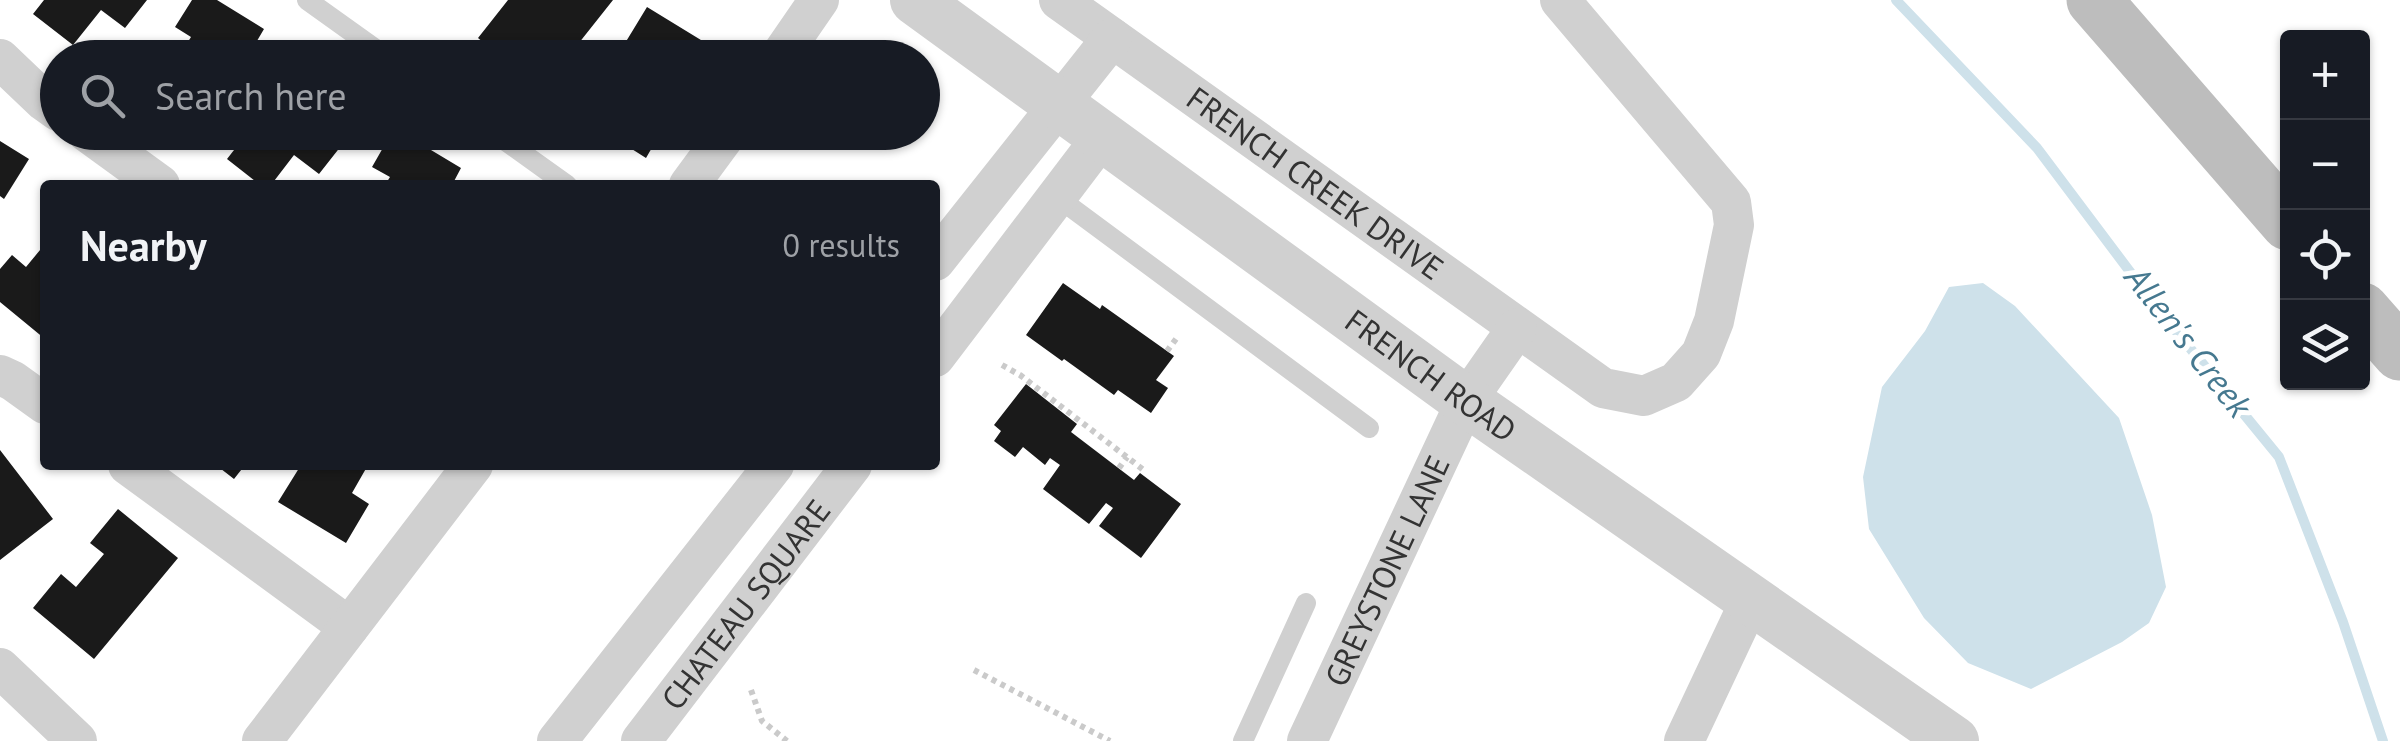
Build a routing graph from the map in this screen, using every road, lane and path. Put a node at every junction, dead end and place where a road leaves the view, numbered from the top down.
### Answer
1 (307, 0) edge
2 (818, 0) edge
3 (914, 0) edge
4 (1059, 0) edge
5 (1560, 0) edge
6 (2094, 0) edge
7 (1112, 38) junction
8 (363, 40) edge
9 (791, 40) edge
10 (0, 59) edge
11 (40, 97) edge
12 (1058, 106) junction
13 (1102, 137) junction
14 (112, 150) edge
15 (518, 150) edge
16 (715, 150) edge
17 (153, 180) edge
18 (560, 180) edge
19 (693, 180) edge
20 (1058, 197) junction
21 (2280, 214) edge
22 (940, 255) edge
23 (2370, 319) edge
24 (1517, 328) junction
25 (1176, 340) dead end
26 (940, 350) edge
27 (1167, 351) dead end
28 (2400, 353) edge
29 (1002, 365) dead end
30 (0, 375) edge
31 (40, 400) edge
32 (1466, 400) junction
33 (1369, 428) dead end
34 (1127, 457) junction
35 (1118, 468) dead end
36 (135, 470) edge
37 (469, 470) edge
38 (770, 470) edge
39 (848, 470) edge
40 (1145, 471) dead end
41 (1750, 601) junction
42 (1306, 603) dead end
43 (349, 627) junction
44 (0, 668) edge
45 (974, 670) dead end
46 (752, 690) dead end
47 (77, 741) edge
48 (262, 741) edge
49 (557, 741) edge
50 (640, 741) edge
51 (787, 741) edge
52 (1110, 741) edge
53 (1244, 741) edge
54 (1307, 741) edge
55 (1684, 741) edge
56 (1954, 741) edge

1 - 8 lane
2 - 9 street
3 - 12 street, FRENCH ROAD
4 - 7 street, FRENCH CREEK DRIVE
5 - 24 street, FRENCH CREEK DRIVE
6 - 21 main road
7 - 12 street
7 - 24 street, FRENCH CREEK DRIVE
10 - 11 street
12 - 13 street, FRENCH ROAD
12 - 22 street
13 - 20 street
13 - 32 street, FRENCH ROAD
14 - 17 street
15 - 18 lane
16 - 19 street
20 - 26 street
20 - 33 lane
23 - 28 main road
24 - 32 street
25 - 27 path
29 - 34 path
30 - 31 street
32 - 41 street, FRENCH ROAD
32 - 54 street, GREYSTONE LANE
34 - 35 path
34 - 40 path
36 - 43 street
37 - 43 street
38 - 49 street
39 - 50 street, CHATEAU SQUARE
41 - 55 street
41 - 56 street, FRENCH ROAD
42 - 53 lane
43 - 48 street
44 - 47 street
45 - 52 path
46 - 51 path

